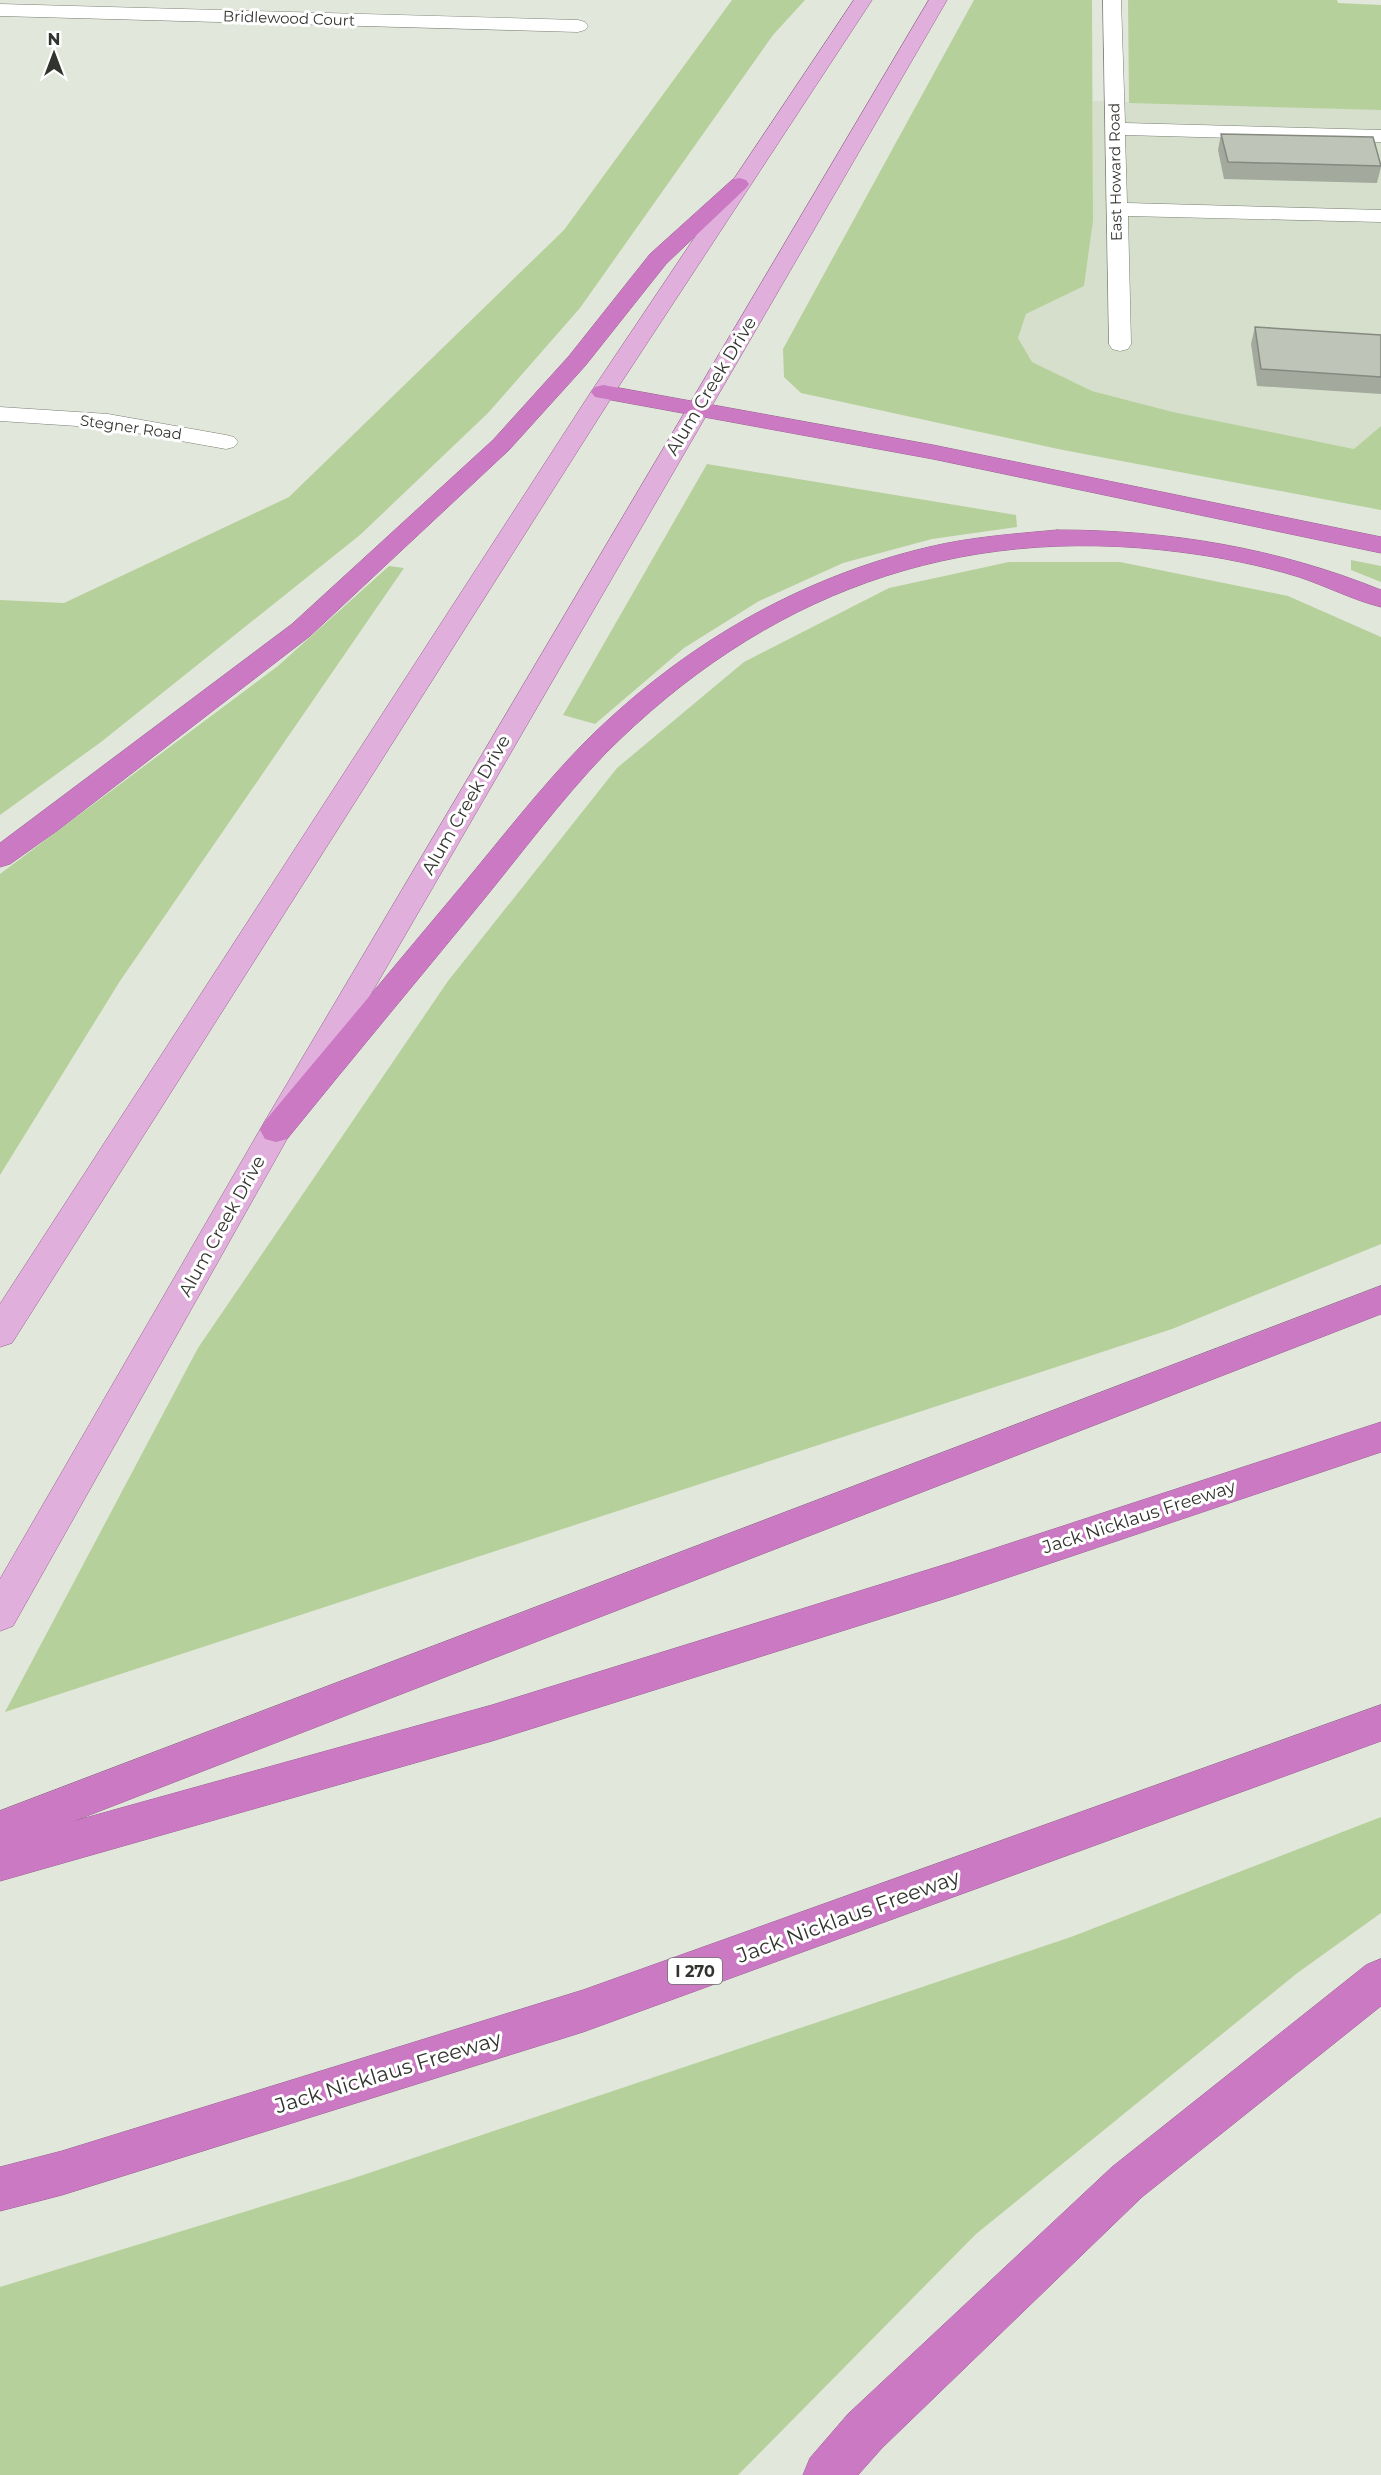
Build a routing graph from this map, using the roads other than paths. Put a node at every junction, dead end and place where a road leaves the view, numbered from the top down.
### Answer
1 (863, 0) edge
2 (938, 0) edge
3 (1112, 0) edge
4 (0, 10) edge
5 (578, 26) dead end
6 (1114, 129) junction
7 (1381, 136) edge
8 (739, 184) junction
9 (1116, 209) junction
10 (1381, 216) edge
11 (1120, 344) dead end
12 (603, 392) junction
13 (698, 408) junction
14 (0, 414) edge
15 (226, 442) dead end
16 (1381, 545) edge
17 (1381, 599) edge
18 (0, 857) edge
19 (276, 1130) junction
20 (1381, 1300) edge
21 (0, 1333) edge
22 (1381, 1437) edge
23 (0, 1614) edge
24 (1381, 1723) edge
25 (0, 1830) edge
26 (0, 1861) edge
27 (1381, 1980) edge
28 (0, 2189) edge
29 (826, 2475) edge

1 - 8 main road
2 - 13 main road, Alum Creek Drive
3 - 6 street, East Howard Road
4 - 5 street, Bridlewood Court
6 - 7 street
6 - 9 street, East Howard Road
8 - 12 main road
8 - 18 highway
9 - 10 street
9 - 11 street, East Howard Road
12 - 13 highway
12 - 21 main road
13 - 16 highway
13 - 19 main road, Alum Creek Drive
14 - 15 street, Stegner Road
17 - 19 highway
19 - 23 main road, Alum Creek Drive
20 - 25 highway
22 - 26 highway, Jack Nicklaus Freeway
24 - 28 highway, Jack Nicklaus Freeway / I 270
27 - 29 highway

